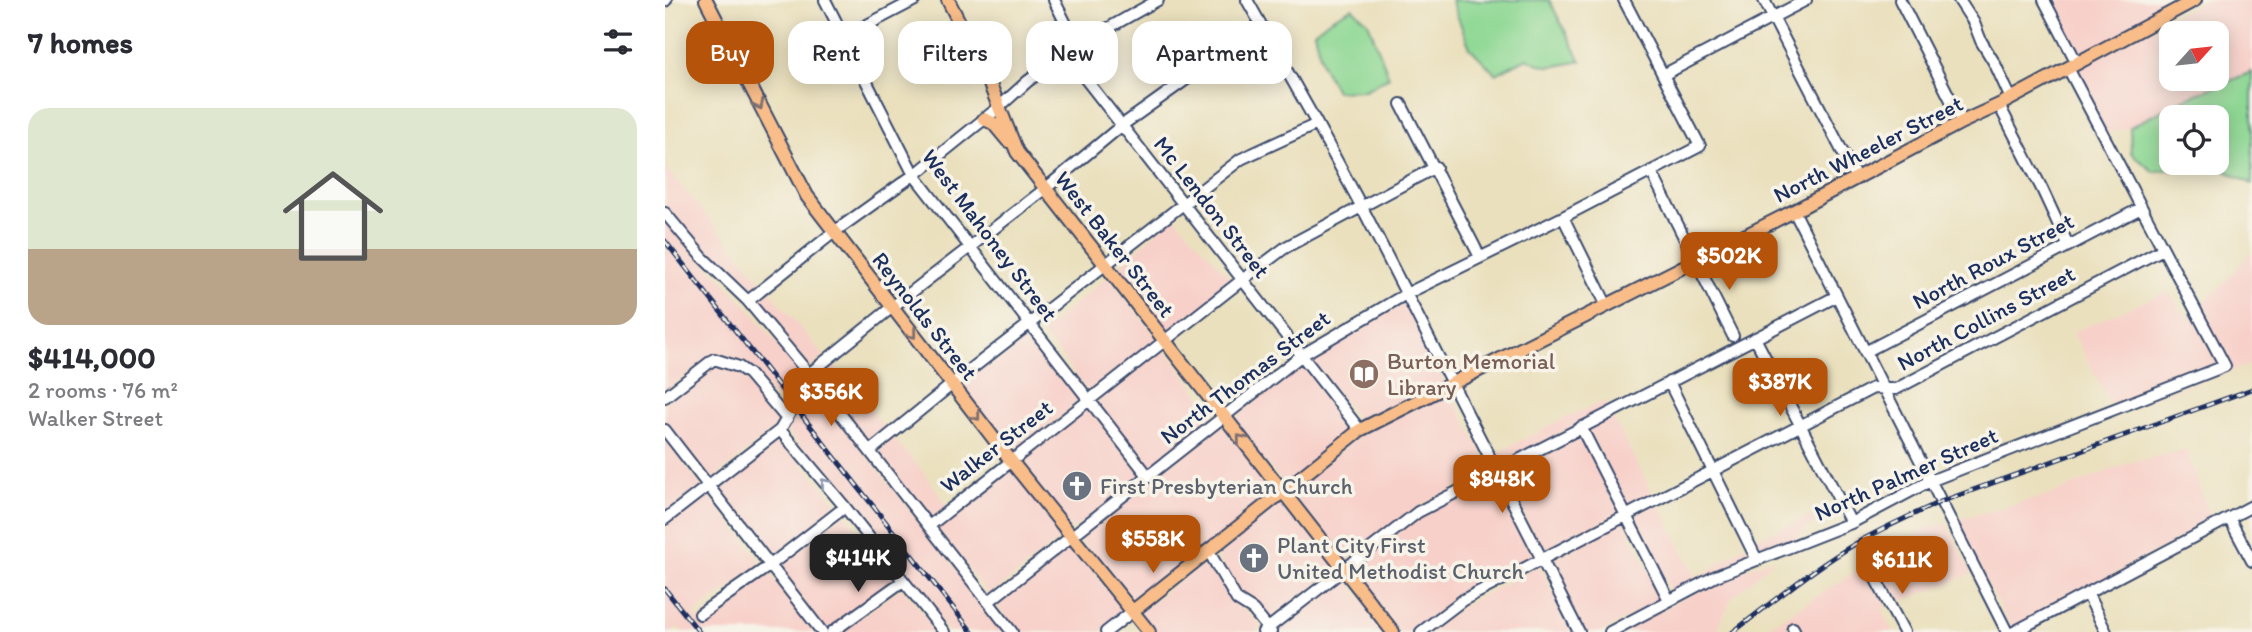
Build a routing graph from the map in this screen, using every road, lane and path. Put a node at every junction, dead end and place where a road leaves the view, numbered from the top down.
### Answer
1 (706, 0) edge
2 (825, 0) edge
3 (915, 0) edge
4 (948, 0) edge
5 (1054, 0) edge
6 (1156, 0) edge
7 (1247, 0) edge
8 (1623, 0) edge
9 (1764, 0) edge
10 (1806, 0) edge
11 (1900, 0) edge
12 (1959, 0) edge
13 (2045, 0) edge
14 (2195, 0) edge
15 (2179, 4) edge
16 (1773, 18) junction
17 (835, 21) edge
18 (874, 21) edge
19 (1064, 21) edge
20 (1258, 21) edge
21 (1118, 22) edge
22 (2073, 65) junction
23 (1663, 75) junction
24 (1292, 81) edge
25 (1026, 82) edge
26 (867, 84) edge
27 (1089, 84) edge
28 (1180, 84) edge
29 (2005, 102) junction
30 (1402, 104) dead end
31 (998, 108) junction
32 (985, 119) junction
33 (1962, 122) junction
34 (1317, 124) junction
35 (1121, 126) junction
36 (1017, 152) junction
37 (1436, 167) junction
38 (1651, 171) junction
39 (914, 175) junction
40 (1856, 178) junction
41 (1045, 189) junction
42 (1182, 204) junction
43 (1362, 208) junction
44 (2141, 208) junction
45 (1794, 211) junction
46 (665, 213) edge
47 (1563, 217) junction
48 (834, 232) junction
49 (2068, 245) junction
50 (969, 248) junction
51 (2163, 249) junction
52 (1480, 257) junction
53 (1696, 261) junction
54 (1105, 265) junction
55 (1242, 279) junction
56 (1406, 293) junction
57 (1837, 296) junction
58 (748, 301) junction
59 (1607, 306) junction
60 (891, 308) junction
61 (1029, 323) junction
62 (1734, 336) dead end
63 (1755, 338) junction
64 (1165, 341) junction
65 (1865, 352) junction
66 (1302, 355) junction
67 (809, 374) junction
68 (1669, 382) junction
69 (951, 384) junction
70 (1453, 384) junction
71 (1884, 387) junction
72 (665, 397) edge
73 (1089, 401) junction
74 (1224, 418) junction
75 (787, 419) junction
76 (1799, 425) junction
77 (1581, 427) junction
78 (665, 430) edge
79 (780, 430) junction
80 (1360, 430) junction
81 (870, 451) junction
82 (1011, 461) junction
83 (1714, 469) junction
84 (1497, 470) junction
85 (1149, 477) junction
86 (1930, 481) junction
87 (709, 487) junction
88 (1284, 492) junction
89 (2252, 506) edge
90 (845, 507) junction
91 (1626, 515) junction
92 (2229, 518) junction
93 (665, 519) edge
94 (1851, 523) junction
95 (929, 526) junction
96 (1070, 536) junction
97 (1209, 552) junction
98 (1541, 559) junction
99 (1757, 560) junction
100 (2252, 561) edge
101 (769, 566) junction
102 (1343, 568) junction
103 (1873, 574) dead end
104 (903, 581) junction
105 (2087, 593) junction
106 (1669, 600) junction
107 (988, 602) junction
108 (1133, 611) junction
109 (700, 614) dead end
110 (1267, 631) edge
111 (822, 632) edge
112 (832, 632) edge
113 (944, 632) edge
114 (1012, 632) edge
115 (1106, 632) edge
116 (1149, 632) edge
117 (1393, 632) edge
118 (1421, 632) edge
119 (1579, 632) edge
120 (1610, 632) edge
121 (1904, 632) edge
122 (2007, 632) edge
123 (2014, 632) edge
124 (2106, 632) edge

1 -> 48 main road, Reynolds Street
2 - 17 street, West Mahoney Street
3 - 18 street
4 - 31 main road, West Baker Street
5 - 19 street, Mc Lendon Street
6 - 21 street
7 - 20 street
8 - 23 street
9 - 16 street
10 - 16 street
11 - 33 street
12 - 29 street
13 - 22 street
14 - 15 main road, North Wheeler Street
15 - 22 main road, North Wheeler Street
16 - 23 street
16 - 40 street
22 - 29 main road, North Wheeler Street
22 - 44 street
23 - 38 street, North Thomas Street
24 - 34 street
25 - 31 street
26 - 39 street, West Mahoney Street
27 - 35 street, Mc Lendon Street
28 - 35 street
29 - 33 main road, North Wheeler Street
29 - 49 street
30 - 37 street
31 - 32 street
31 - 36 main road, West Baker Street
32 - 36 main road
32 - 39 street
33 - 40 main road, North Wheeler Street
34 - 42 street
34 - 43 street
35 - 41 street
35 - 42 street, Mc Lendon Street
36 - 41 main road, West Baker Street
37 - 43 street, Walker Street
37 - 52 street
38 - 47 street, North Thomas Street
38 - 53 street
39 - 48 street
39 - 50 street, West Mahoney Street
40 - 45 main road, North Wheeler Street
41 - 50 street
41 - 54 main road, West Baker Street
42 - 54 street
42 - 55 street, Mc Lendon Street
43 - 55 street, Walker Street
43 - 56 street
44 - 49 street, North Roux Street
44 - 51 street
45 - 53 main road, North Wheeler Street
45 - 57 street
46 - 58 street
47 - 52 street, North Thomas Street
47 - 59 street
48 - 58 street
48 - 60 main road, Reynolds Street
49 - 65 street, North Roux Street
50 - 60 street
50 - 61 street, West Mahoney Street
51 - 71 street, North Collins Street
51 - 86 street, North Palmer Street
52 - 56 street, North Thomas Street
53 - 59 main road, North Wheeler Street
53 - 62 street
54 - 61 street
54 - 64 main road, West Baker Street
55 - 64 street, Walker Street
55 - 66 street, Mc Lendon Street
56 - 66 street, North Thomas Street
56 - 70 street
57 - 63 street
57 - 65 street
58 - 67 street
59 - 70 main road, North Wheeler Street
60 - 67 street
60 -> 69 main road, Reynolds Street
61 - 69 street
61 - 73 street, West Mahoney Street
63 - 68 street
63 - 76 street
64 - 73 street, Walker Street
64 - 74 main road, West Baker Street
65 - 71 street
66 - 74 street, North Thomas Street
66 - 80 street, Mc Lendon Street
67 - 75 street
67 - 81 street
68 - 77 street
68 - 83 street
69 - 81 street
69 -> 82 main road, Reynolds Street
70 - 80 main road, North Wheeler Street
70 - 84 street
71 - 76 street, North Collins Street
71 - 86 street
72 - 75 street
73 - 82 street, Walker Street
73 - 85 street, West Mahoney Street
74 - 85 street, North Thomas Street
88 -> 74 main road, West Baker Street
75 - 79 street
76 - 83 street, North Collins Street
76 - 94 street
77 - 84 street
77 - 91 street
78 - 87 street
79 - 87 street
90 -> 79 street
80 - 88 main road, North Wheeler Street
81 - 95 street
82 - 95 street, Walker Street
82 - 96 main road, Reynolds Street
83 - 91 street, North Collins Street
83 - 99 street
84 - 98 street
84 - 102 street
85 - 96 street, North Thomas Street
86 - 94 street, North Palmer Street
86 - 122 street
87 - 93 street
87 - 101 street
88 - 97 main road, North Wheeler Street
88 - 102 main road, West Baker Street
89 - 92 street
90 - 101 street
90 - 104 street
91 - 98 street, North Collins Street
91 - 106 street
92 - 100 street
92 - 105 street
94 - 99 street, North Palmer Street
95 - 107 street
96 - 107 street, North Thomas Street
96 - 108 main road, Reynolds Street
97 - 108 main road, North Wheeler Street
97 - 110 street
98 - 118 street, North Collins Street
98 - 119 street
99 - 106 street, North Palmer Street
101 - 109 street
101 - 111 street
102 - 110 street
102 - 117 main road, West Baker Street
103 - 121 street
104 - 112 street
104 - 113 street
105 - 123 street
105 - 124 street
106 - 120 street, North Palmer Street
107 - 114 street
108 - 115 street, North Wheeler Street
108 - 116 main road, Reynolds Street

